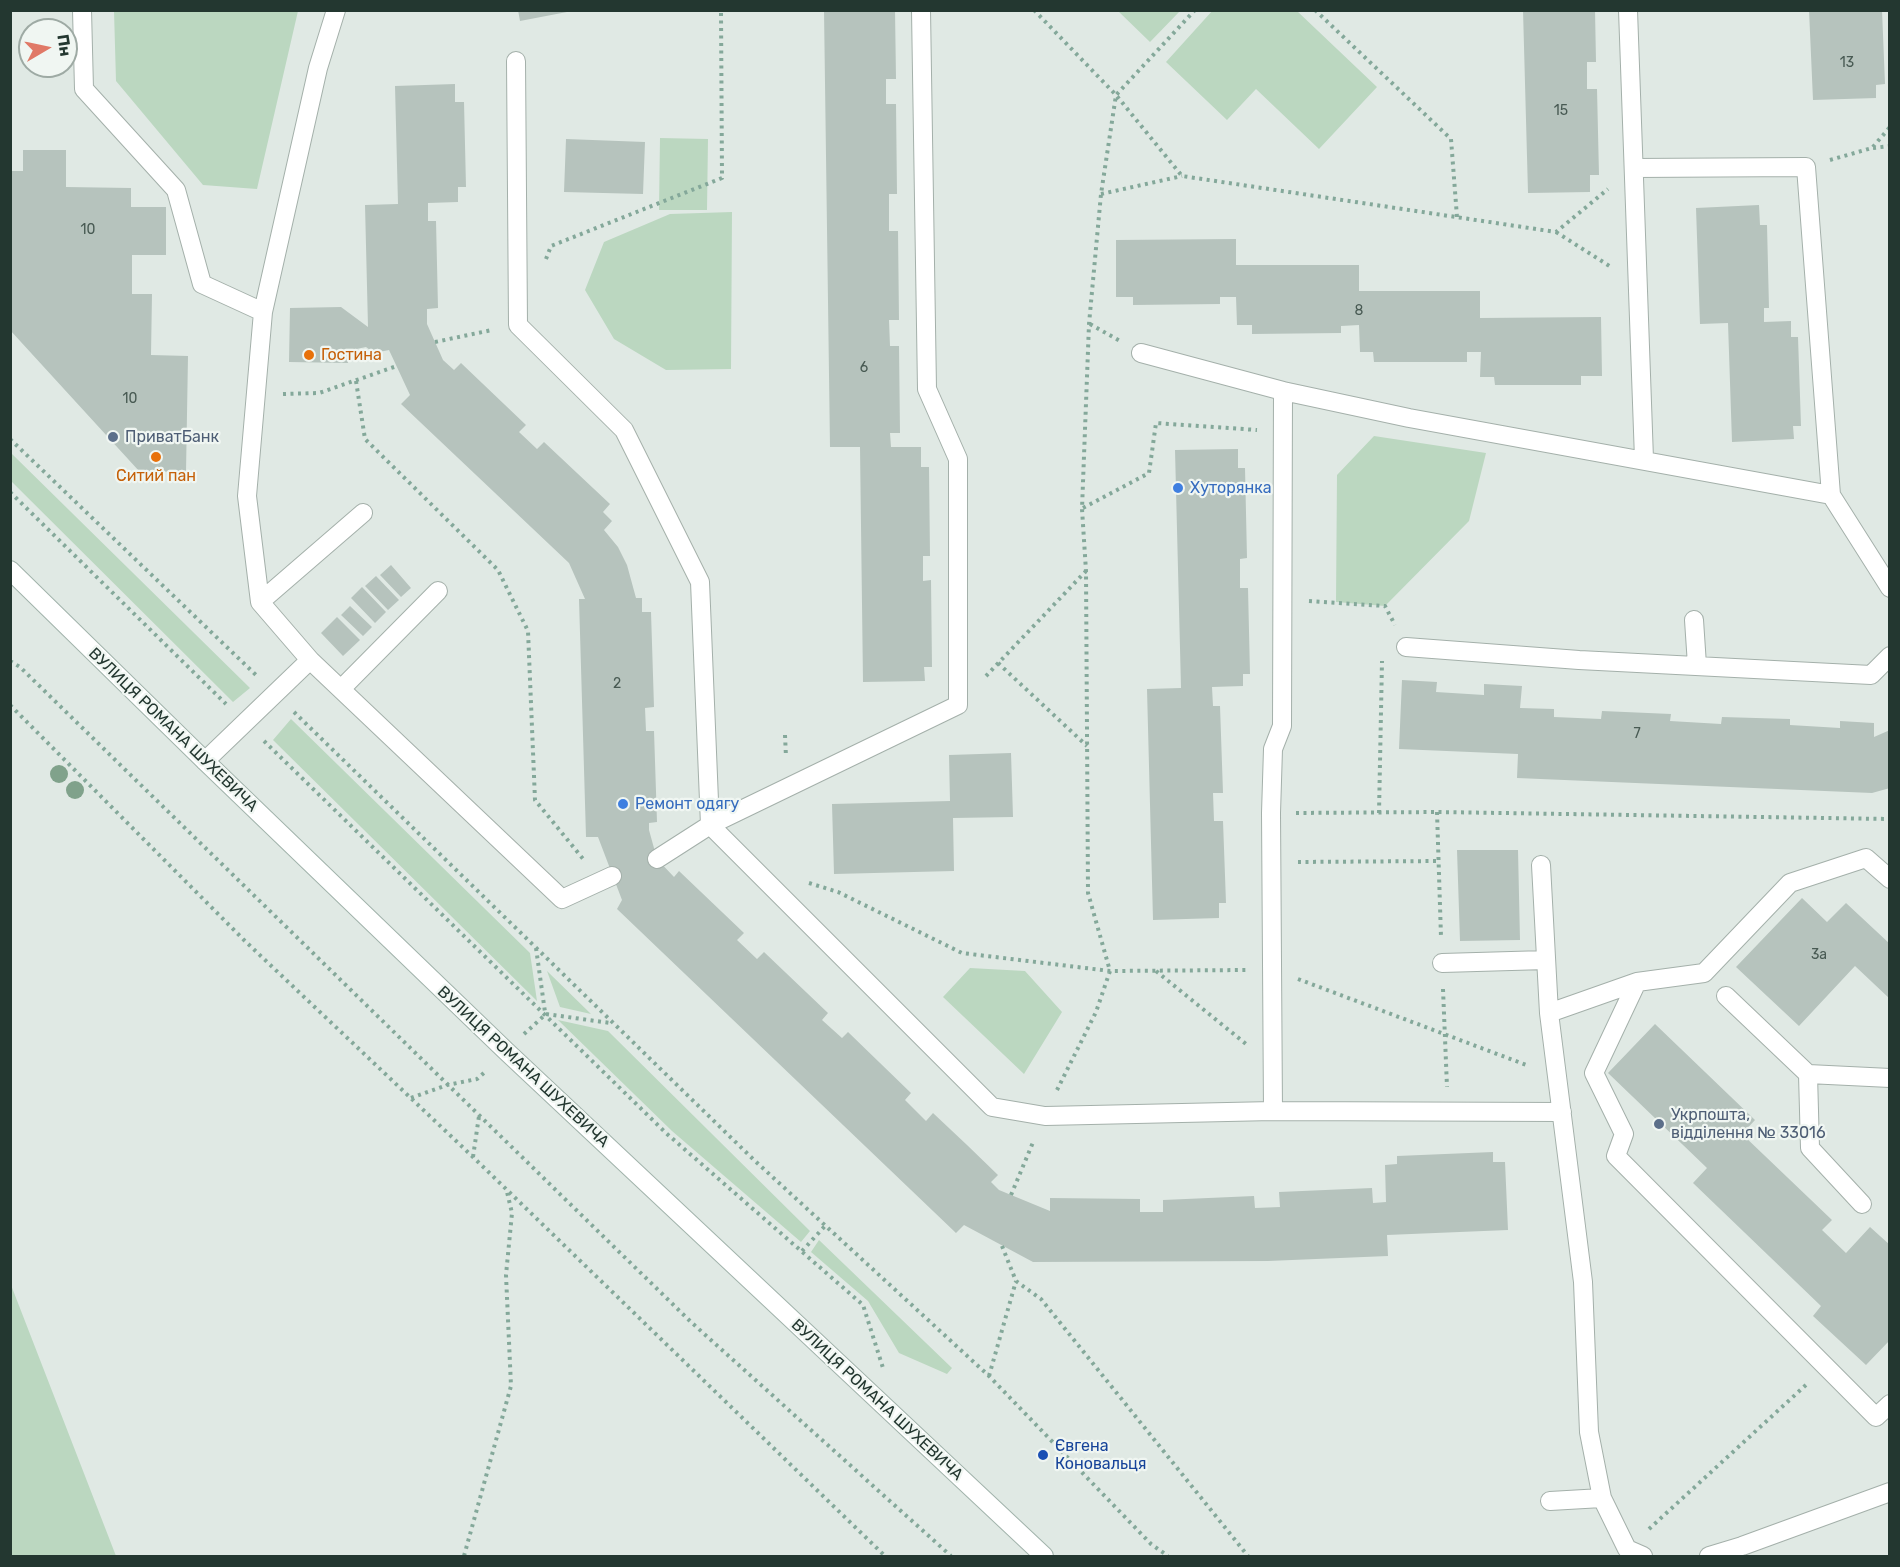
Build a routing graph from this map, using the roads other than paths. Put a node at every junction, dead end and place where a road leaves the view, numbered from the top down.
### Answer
1 (82, 10) edge
2 (336, 10) edge
3 (921, 10) edge
4 (1628, 10) edge
5 (516, 61) dead end
6 (1634, 168) junction
7 (263, 312) junction
8 (1141, 353) road end
9 (1283, 391) junction
10 (1644, 459) junction
11 (1831, 495) junction
12 (363, 513) dead end
13 (10, 570) edge
14 (1890, 588) edge
15 (438, 591) dead end
16 (260, 602) junction
17 (1694, 620) dead end
18 (1406, 647) road end
19 (1890, 656) edge
20 (310, 660) junction
21 (1697, 665) junction
22 (341, 689) junction
23 (205, 761) junction
24 (710, 825) junction
25 (657, 860) dead end
26 (1541, 865) dead end
27 (607, 878) road end
28 (1890, 879) edge
29 (1546, 960) junction
30 (1442, 963) dead end
31 (1637, 982) junction
32 (1726, 996) dead end
33 (1550, 1013) junction
34 (1808, 1074) junction
35 (1890, 1078) edge
36 (1273, 1111) junction
37 (1562, 1112) junction
38 (1862, 1204) dead end
39 (1890, 1404) edge
40 (1890, 1491) edge
41 (1602, 1498) junction
42 (1550, 1501) dead end
43 (1635, 1553) edge
44 (1044, 1557) edge
45 (1709, 1557) edge

1 - 7 main road
2 - 7 main road
3 - 24 main road
4 - 6 main road
5 - 24 main road
6 - 10 main road
6 - 11 main road
7 - 16 main road
8 - 9 main road
9 - 10 main road
9 - 36 main road
10 - 11 main road
11 - 14 main road
12 - 16 main road
13 - 23 main road, ВУЛИЦЯ РОМАНА ШУХЕВИЧА
15 - 22 main road
16 - 20 main road
17 - 21 main road
18 - 21 main road
19 - 21 main road
20 - 22 main road
20 - 23 main road
22 - 27 main road
23 - 44 main road, ВУЛИЦЯ РОМАНА ШУХЕВИЧА
24 - 25 main road
24 - 36 main road
26 - 29 main road
28 - 31 main road
29 - 30 main road
29 - 33 main road
31 - 33 main road
31 - 39 main road
32 - 34 main road
33 - 37 main road
34 - 35 main road
34 - 38 main road
36 - 37 main road
37 - 41 main road
40 - 45 main road
41 - 42 main road
41 - 43 main road

